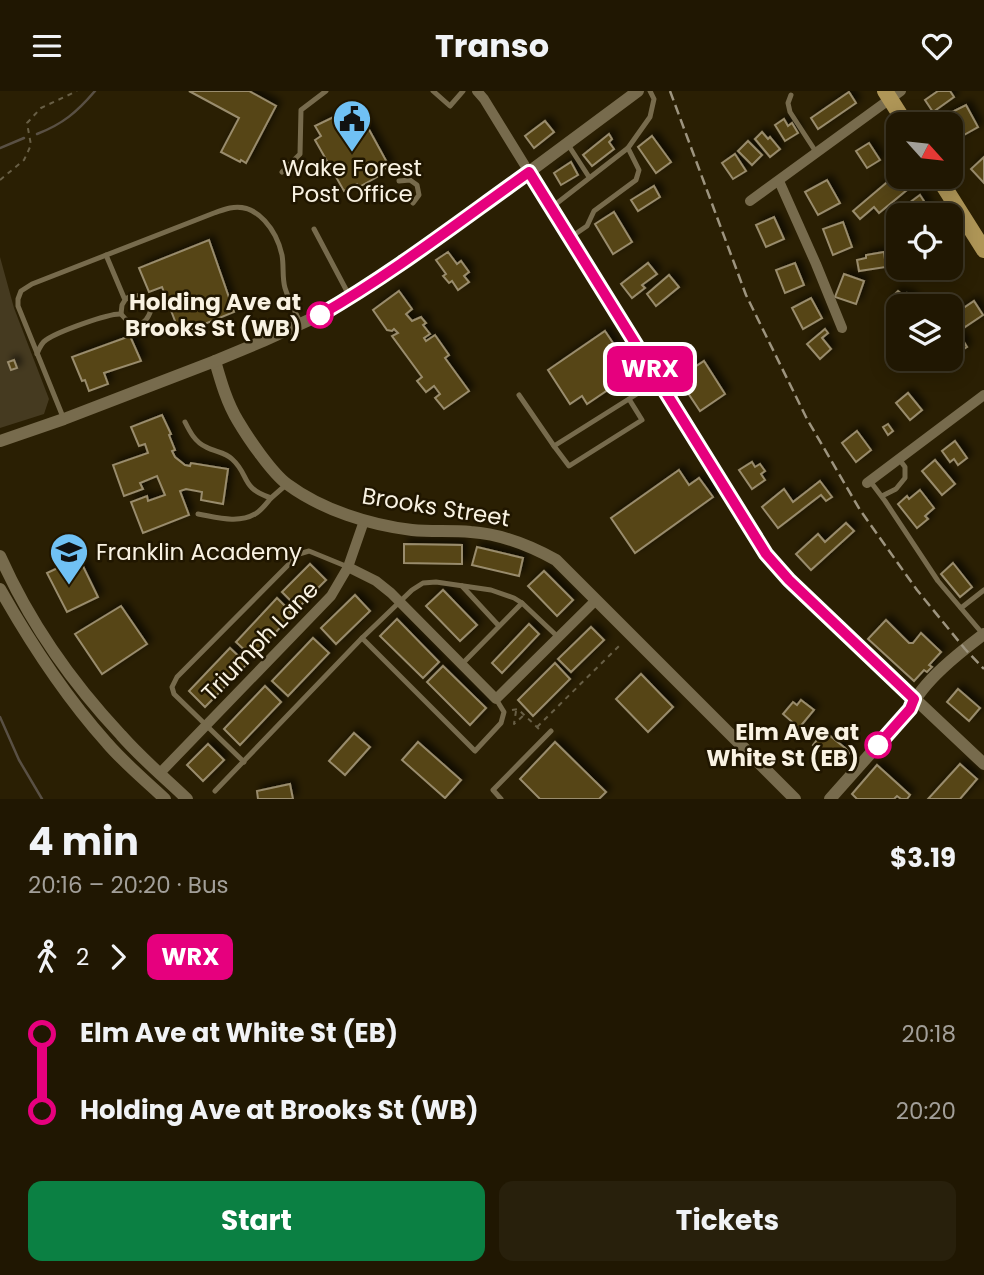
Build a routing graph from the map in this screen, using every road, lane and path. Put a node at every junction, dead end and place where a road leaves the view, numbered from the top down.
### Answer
1 (76, 91) edge
2 (326, 91) edge
3 (433, 91) edge
4 (463, 91) edge
5 (477, 91) edge
6 (638, 91) edge
7 (650, 91) edge
8 (892, 93) edge
9 (791, 95) dead end
10 (901, 112) edge
11 (567, 143) junction
12 (628, 148) junction
13 (816, 152) junction
14 (282, 172) dead end
15 (529, 172) junction
16 (589, 177) junction
17 (0, 180) edge
18 (399, 181) dead end
19 (779, 181) junction
20 (946, 189) edge
21 (750, 201) dead end
22 (413, 202) dead end
23 (550, 208) junction
24 (314, 229) dead end
25 (569, 239) junction
26 (984, 250) edge
27 (106, 255) junction
28 (350, 298) junction
29 (125, 300) junction
30 (121, 314) junction
31 (301, 324) junction
32 (842, 328) dead end
33 (37, 354) junction
34 (215, 361) junction
35 (658, 382) junction
36 (519, 395) dead end
37 (984, 395) edge
38 (629, 399) junction
39 (64, 419) junction
40 (185, 422) dead end
41 (1, 442) edge
42 (554, 446) junction
43 (899, 459) junction
44 (868, 482) joint
45 (287, 484) junction
46 (882, 496) junction
47 (271, 498) junction
48 (198, 514) dead end
49 (365, 521) junction
50 (0, 556) edge
51 (348, 567) junction
52 (462, 586) junction
53 (0, 589) edge
54 (984, 590) edge
55 (400, 600) junction
56 (596, 600) junction
57 (522, 603) junction
58 (961, 608) junction
59 (499, 626) junction
60 (558, 637) junction
61 (362, 638) junction
62 (983, 638) edge
63 (621, 644) dead end
64 (462, 664) junction
65 (496, 699) junction
66 (914, 699) junction
67 (516, 709) junction
68 (508, 710) dead end
69 (524, 715) junction
70 (205, 725) junction
71 (537, 727) junction
72 (540, 730) dead end
73 (551, 731) dead end
74 (244, 762) junction
75 (984, 764) edge
76 (160, 773) junction
77 (215, 791) dead end
78 (165, 799) edge
79 (187, 799) edge
80 (502, 799) edge
81 (795, 799) edge
82 (830, 799) edge

1 - 17 path
2 - 14 lane
3 - 4 lane
5 - 15 street
6 - 11 street
7 - 12 lane
8 - 10 main road
8 - 13 street
9 - 13 lane
11 - 15 street
11 - 16 lane
12 - 16 lane
12 - 25 lane
13 - 19 street
15 - 23 street
15 - 28 street
16 - 23 lane
18 - 22 lane
19 - 21 street
19 - 32 street
20 - 26 main road
23 - 25 street
24 - 28 lane
25 - 35 street
27 - 29 lane
27 - 31 lane
27 - 33 lane
28 - 31 street
29 - 30 lane
29 - 30 lane
30 - 33 lane
31 - 34 street
33 - 39 lane
34 - 39 street
34 - 45 street, Brooks Street
35 - 38 lane
35 - 66 street
36 - 42 lane
37 - 43 street
38 - 42 lane
38 - 42 lane
39 - 41 street
40 - 47 lane
43 - 44 street
43 - 46 lane
44 - 46 lane
45 - 47 lane
45 - 49 street, Brooks Street
46 - 58 lane
47 - 48 lane
49 - 51 street, Triumph Lane
49 - 56 street, Brooks Street
50 - 76 street
51 - 55 street
51 - 70 street, Triumph Lane
51 - 70 lane
52 - 55 lane
52 - 57 lane
52 - 59 lane
53 - 78 street
54 - 58 lane
55 - 61 lane
55 - 64 street
56 - 60 street
56 - 81 street, Brooks Street
57 - 59 lane
57 - 60 lane
58 - 62 lane
59 - 64 lane
60 - 65 street
61 - 65 lane
61 - 74 lane
62 - 66 street
63 - 71 path
64 - 65 street
66 - 75 street
66 - 82 street
67 - 68 path
67 - 69 path
67 - 69 path
69 - 71 path
70 - 74 lane
70 - 76 street, Triumph Lane
71 - 72 path
73 - 80 lane
74 - 77 lane
76 - 79 street

